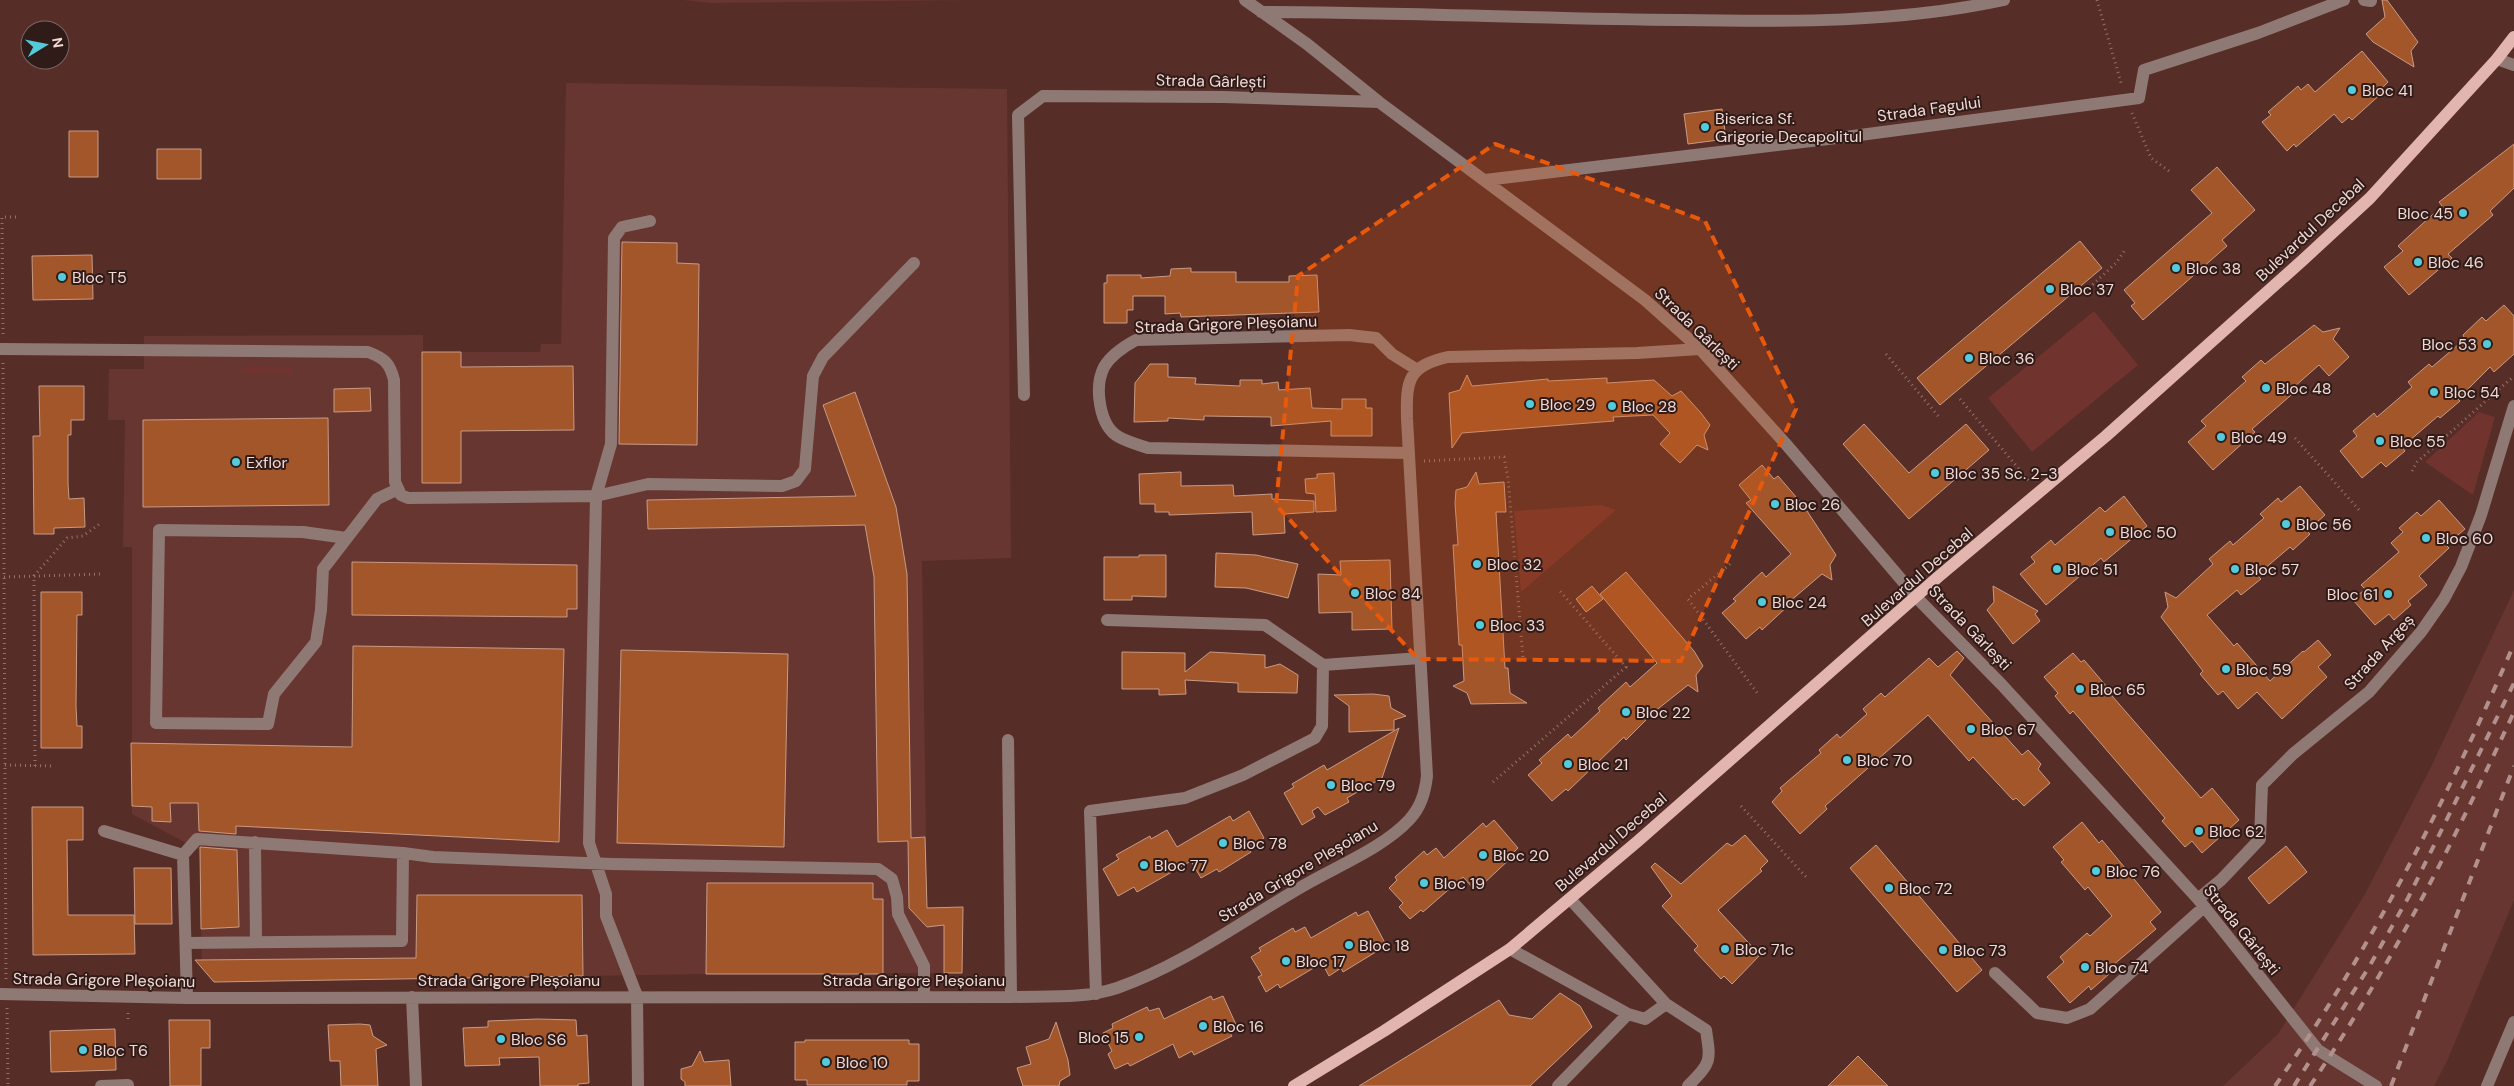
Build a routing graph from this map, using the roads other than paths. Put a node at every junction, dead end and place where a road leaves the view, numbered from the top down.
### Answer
1 (1245, 0) edge
2 (2004, 0) edge
3 (2344, 0) edge
4 (2364, 0) edge
5 (2371, 1) edge
6 (1261, 12) junction
7 (2514, 36) edge
8 (2497, 59) junction
9 (2514, 65) edge
10 (1379, 102) junction
11 (1485, 180) junction
12 (650, 221) dead end
13 (914, 263) dead end
14 (2, 349) edge
15 (1700, 350) junction
16 (1416, 369) junction
17 (1024, 395) dead end
18 (2514, 406) edge
19 (1408, 457) junction
20 (398, 489) junction
21 (596, 496) junction
22 (346, 538) junction
23 (1917, 598) junction
24 (1107, 620) dead end
25 (1420, 658) junction
26 (1323, 665) junction
27 (1008, 740) dead end
28 (104, 831) dead end
29 (255, 842) junction
30 (403, 853) junction
31 (183, 856) junction
32 (595, 864) junction
33 (1570, 899) junction
34 (2201, 903) junction
35 (256, 941) junction
36 (186, 943) junction
37 (1510, 949) junction
38 (1995, 973) dead end
39 (3, 994) edge
40 (1096, 994) junction
41 (637, 996) junction
42 (924, 996) junction
43 (412, 997) junction
44 (1011, 997) junction
45 (187, 998) junction
46 (1666, 1004) junction
47 (1628, 1014) junction
48 (2514, 1022) edge
49 (128, 1085) edge
50 (100, 1086) edge
51 (416, 1086) edge
52 (638, 1086) edge
53 (1294, 1086) edge
54 (1558, 1086) edge
55 (1688, 1086) edge
56 (2376, 1086) edge
57 (2487, 1086) edge

1 - 6 street, Strada Gârlești
2 - 6 street
3 - 11 street, Strada Fagului
4 - 5 street
6 - 10 street, Strada Gârlești
7 - 8 main road, Bulevardul Decebal
8 - 9 street
8 - 23 main road, Bulevardul Decebal
10 - 11 street, Strada Gârlești
10 - 17 street, Strada Gârlești
11 - 15 street, Strada Gârlești
12 - 21 street
13 - 21 street
14 - 20 street
15 - 16 street
15 - 23 street, Strada Gârlești
16 - 19 street, Strada Grigore Pleșoianu
16 - 19 street, Strada Grigore Pleșoianu
18 - 34 street, Strada Argeș
19 - 25 street, Strada Grigore Pleșoianu
20 - 21 street
20 - 22 street
21 - 32 street
22 - 22 street
23 - 33 main road, Bulevardul Decebal
23 - 34 street, Strada Gârlești
24 - 26 street
25 - 26 street
25 - 40 street, Strada Grigore Pleșoianu
26 - 40 street
27 - 44 street
28 - 31 street
29 - 30 street
29 - 31 street
29 - 35 street
30 - 32 street
30 - 35 street
31 - 36 street
32 - 41 street
32 - 42 street
33 - 37 main road, Bulevardul Decebal
33 - 46 street
34 - 38 street, Strada Argeș
34 - 56 street, Strada Gârlești
35 - 36 street
36 - 45 street
37 - 47 street
37 - 53 main road, Bulevardul Decebal
39 - 45 street, Strada Grigore Pleșoianu
40 - 44 street, Strada Grigore Pleșoianu
41 - 42 street, Strada Grigore Pleșoianu
41 - 43 street, Strada Grigore Pleșoianu
41 - 52 street
42 - 44 street, Strada Grigore Pleșoianu
43 - 45 street, Strada Grigore Pleșoianu
43 - 51 street
46 - 47 street
46 - 55 street
47 - 54 street
48 - 57 street
49 - 50 street

